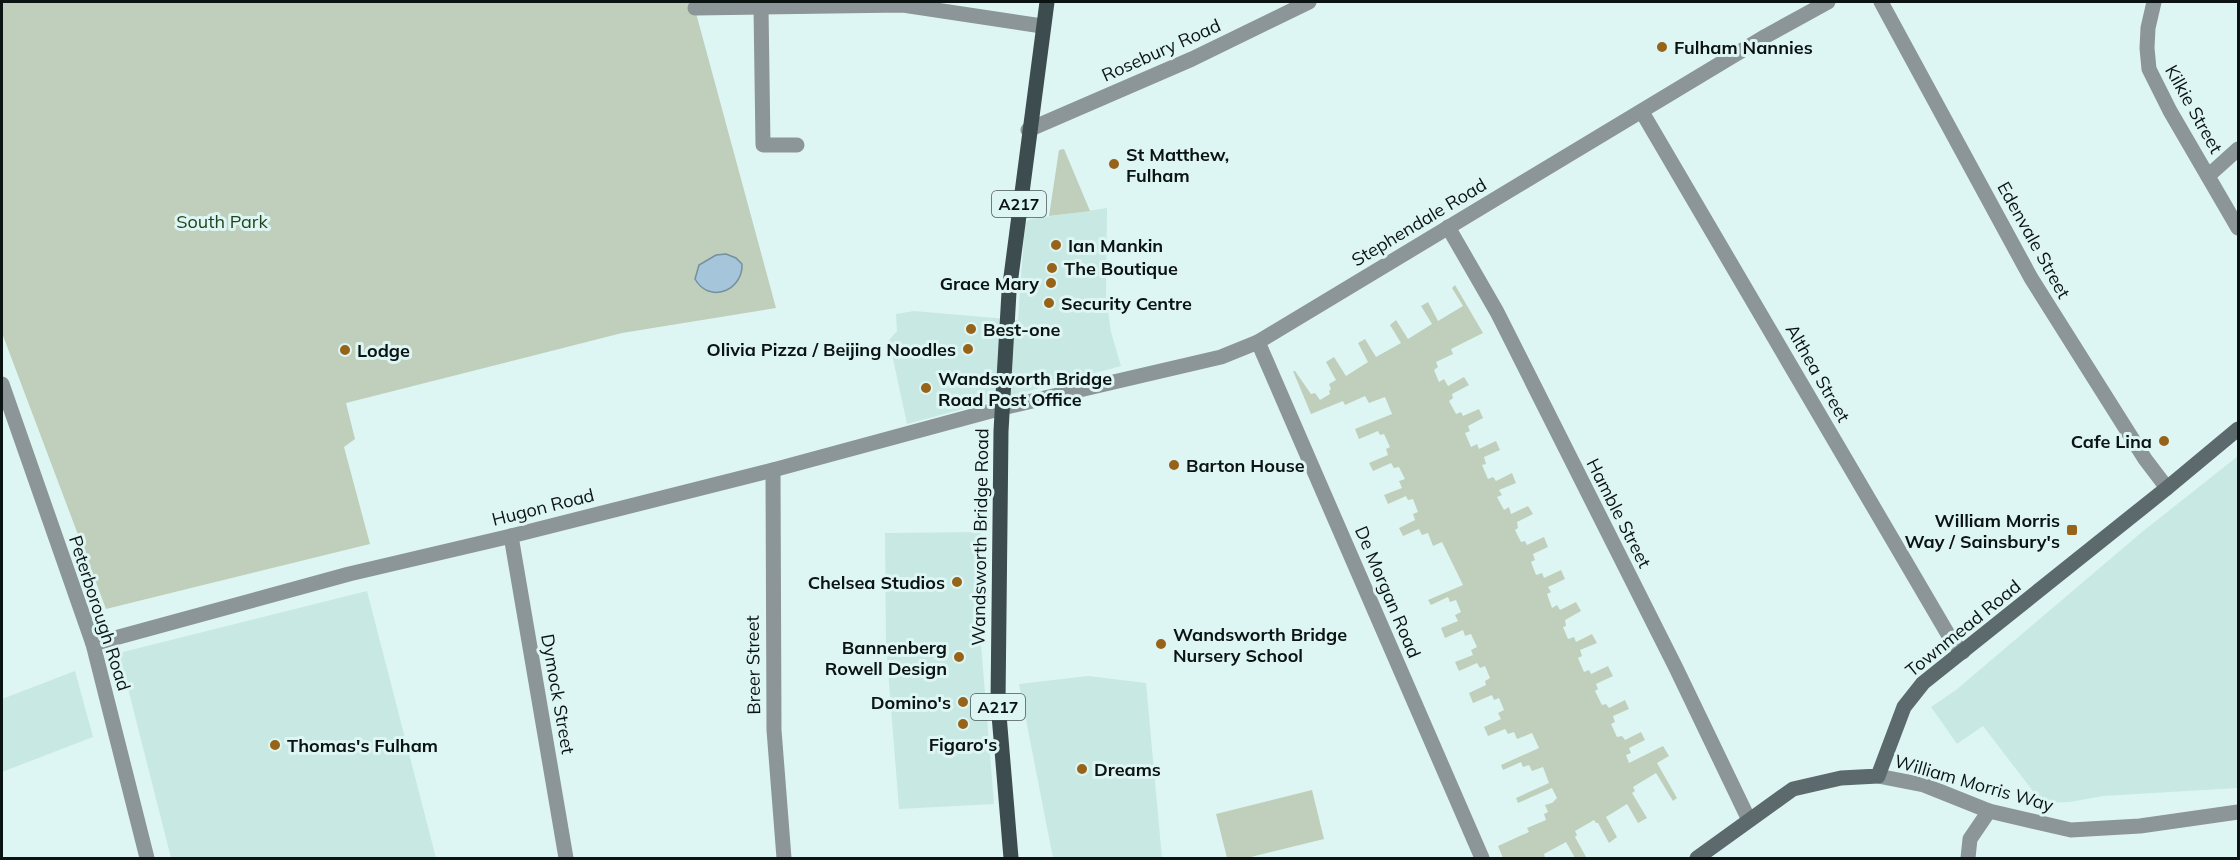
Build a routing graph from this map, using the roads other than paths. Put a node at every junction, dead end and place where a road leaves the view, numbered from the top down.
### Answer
1 (1047, 2) edge
2 (1309, 2) edge
3 (1828, 2) edge
4 (1881, 2) edge
5 (2154, 2) edge
6 (813, 4) edge
7 (761, 7) junction
8 (695, 8) dead end
9 (1042, 26) junction
10 (1642, 112) junction
11 (1029, 130) junction
12 (797, 145) dead end
13 (2238, 149) edge
14 (2208, 176) junction
15 (1448, 227) junction
16 (2238, 228) edge
17 (1258, 342) junction
18 (2, 384) edge
19 (1002, 408) junction
20 (2238, 429) edge
21 (773, 470) junction
22 (2167, 488) junction
23 (511, 536) junction
24 (93, 644) junction
25 (1963, 652) junction
26 (1878, 776) junction
27 (1989, 811) junction
28 (2238, 812) edge
29 (1749, 820) junction
30 (147, 858) edge
31 (566, 858) edge
32 (784, 858) edge
33 (1011, 858) edge
34 (1482, 858) edge
35 (1697, 858) edge
36 (1968, 858) edge

1 - 9 main road, Wandsworth Bridge Road / A217
2 - 11 street, Rosebury Road
3 - 10 street, Stephendale Road
4 - 22 street, Edenvale Street
5 - 14 street, Kilkie Street
6 - 7 street
6 - 9 street
7 - 8 street
7 - 12 street
9 - 11 main road, Wandsworth Bridge Road / A217
10 - 15 street, Stephendale Road
10 - 25 street, Althea Street
11 - 19 main road, Wandsworth Bridge Road / A217
13 - 14 street
14 - 16 street, Kilkie Street
15 - 17 street, Stephendale Road
15 - 29 street, Hamble Street
17 - 19 street, Stephendale Road
17 - 34 street, De Morgan Road
18 - 24 street, Peterborough Road
19 - 21 street, Hugon Road
19 - 33 main road, Wandsworth Bridge Road / A217
20 - 22 street, Townmead Road
21 - 23 street, Hugon Road
21 - 32 street, Breer Street
22 - 25 street, Townmead Road
23 - 24 street, Hugon Road
23 - 31 street, Dymock Street
24 - 30 street, Peterborough Road
25 - 26 street, Townmead Road
26 - 27 street, William Morris Way
26 - 29 street
27 - 28 street, William Morris Way
27 - 36 street
29 - 35 street

